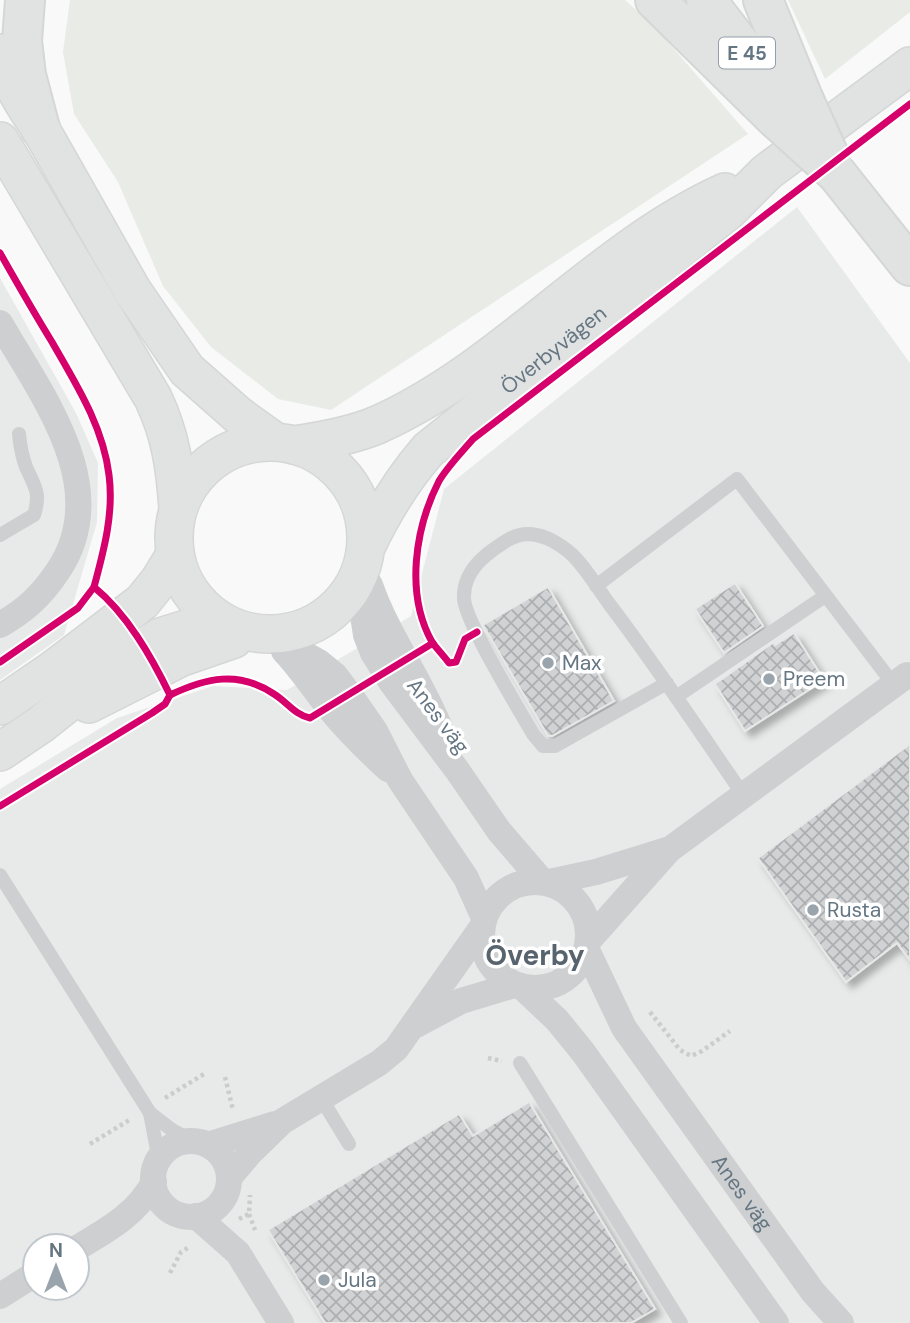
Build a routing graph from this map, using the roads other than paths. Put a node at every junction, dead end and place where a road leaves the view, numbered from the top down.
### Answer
1 (25, 0) edge
2 (656, 0) edge
3 (706, 0) edge
4 (763, 0) edge
5 (0, 53) edge
6 (910, 66) edge
7 (789, 108) junction
8 (40, 128) junction
9 (0, 141) edge
10 (767, 172) junction
11 (910, 266) edge
12 (0, 323) edge
13 (19, 434) dead end
14 (284, 443) junction
15 (178, 508) junction
16 (0, 535) edge
17 (175, 555) junction
18 (364, 555) junction
19 (596, 586) junction
20 (825, 596) junction
21 (0, 625) edge
22 (248, 630) junction
23 (904, 679) edge
24 (667, 683) junction
25 (676, 697) junction
26 (0, 706) edge
27 (0, 752) edge
28 (744, 796) junction
29 (668, 850) junction
30 (0, 875) edge
31 (545, 882) junction
32 (483, 922) junction
33 (588, 945) junction
34 (518, 986) junction
35 (415, 1026) junction
36 (520, 1063) dead end
37 (321, 1098) junction
38 (150, 1113) junction
39 (284, 1121) junction
40 (200, 1143) junction
41 (349, 1144) dead end
42 (156, 1171) junction
43 (228, 1184) junction
44 (184, 1214) junction
45 (119, 1222) junction
46 (91, 1239) edge
47 (238, 1253) junction
48 (21, 1283) edge
49 (0, 1296) edge
50 (281, 1323) edge
51 (681, 1323) edge
52 (776, 1323) edge
53 (841, 1323) edge

1 - 8 highway
2 - 7 highway
3 - 7 highway, E 45
4 - 7 highway
5 - 8 main road
6 - 10 main road, Överbyvägen
7 - 11 highway, bridge
8 - 14 main road
9 - 15 main road, Överbyvägen
10 - 14 main road, Överbyvägen
10 - 18 main road, Överbyvägen
12 - 21 street
13 - 16 lane
14 - 15 main road, Överbyvägen
14 - 18 main road
15 - 17 main road, Överbyvägen
17 - 22 main road, Överbyvägen
17 - 26 main road
18 - 22 main road, Överbyvägen
18 - 31 street, Anes väg
19 - 20 lane
19 - 24 lane
19 - 24 lane
20 - 23 lane
20 - 25 lane
22 - 27 main road, Överbyvägen
22 - 32 street
23 - 28 street
24 - 25 lane
25 - 28 lane
28 - 29 street
29 - 31 street
29 - 33 street
30 - 38 lane
31 - 32 street
31 - 33 street
32 - 34 street
32 - 35 street
33 - 34 street
33 - 53 street, Anes väg
34 - 35 street
34 - 52 street
35 - 37 street
36 - 51 lane
37 - 39 street
37 - 41 lane
38 - 40 lane
38 - 42 lane
39 - 40 street
39 - 43 street
40 - 42 street
40 - 43 street
42 - 44 street
42 - 45 street
43 - 44 street
43 - 47 street
44 - 45 street
44 - 47 street
45 - 46 street
47 - 50 street
48 - 49 street

